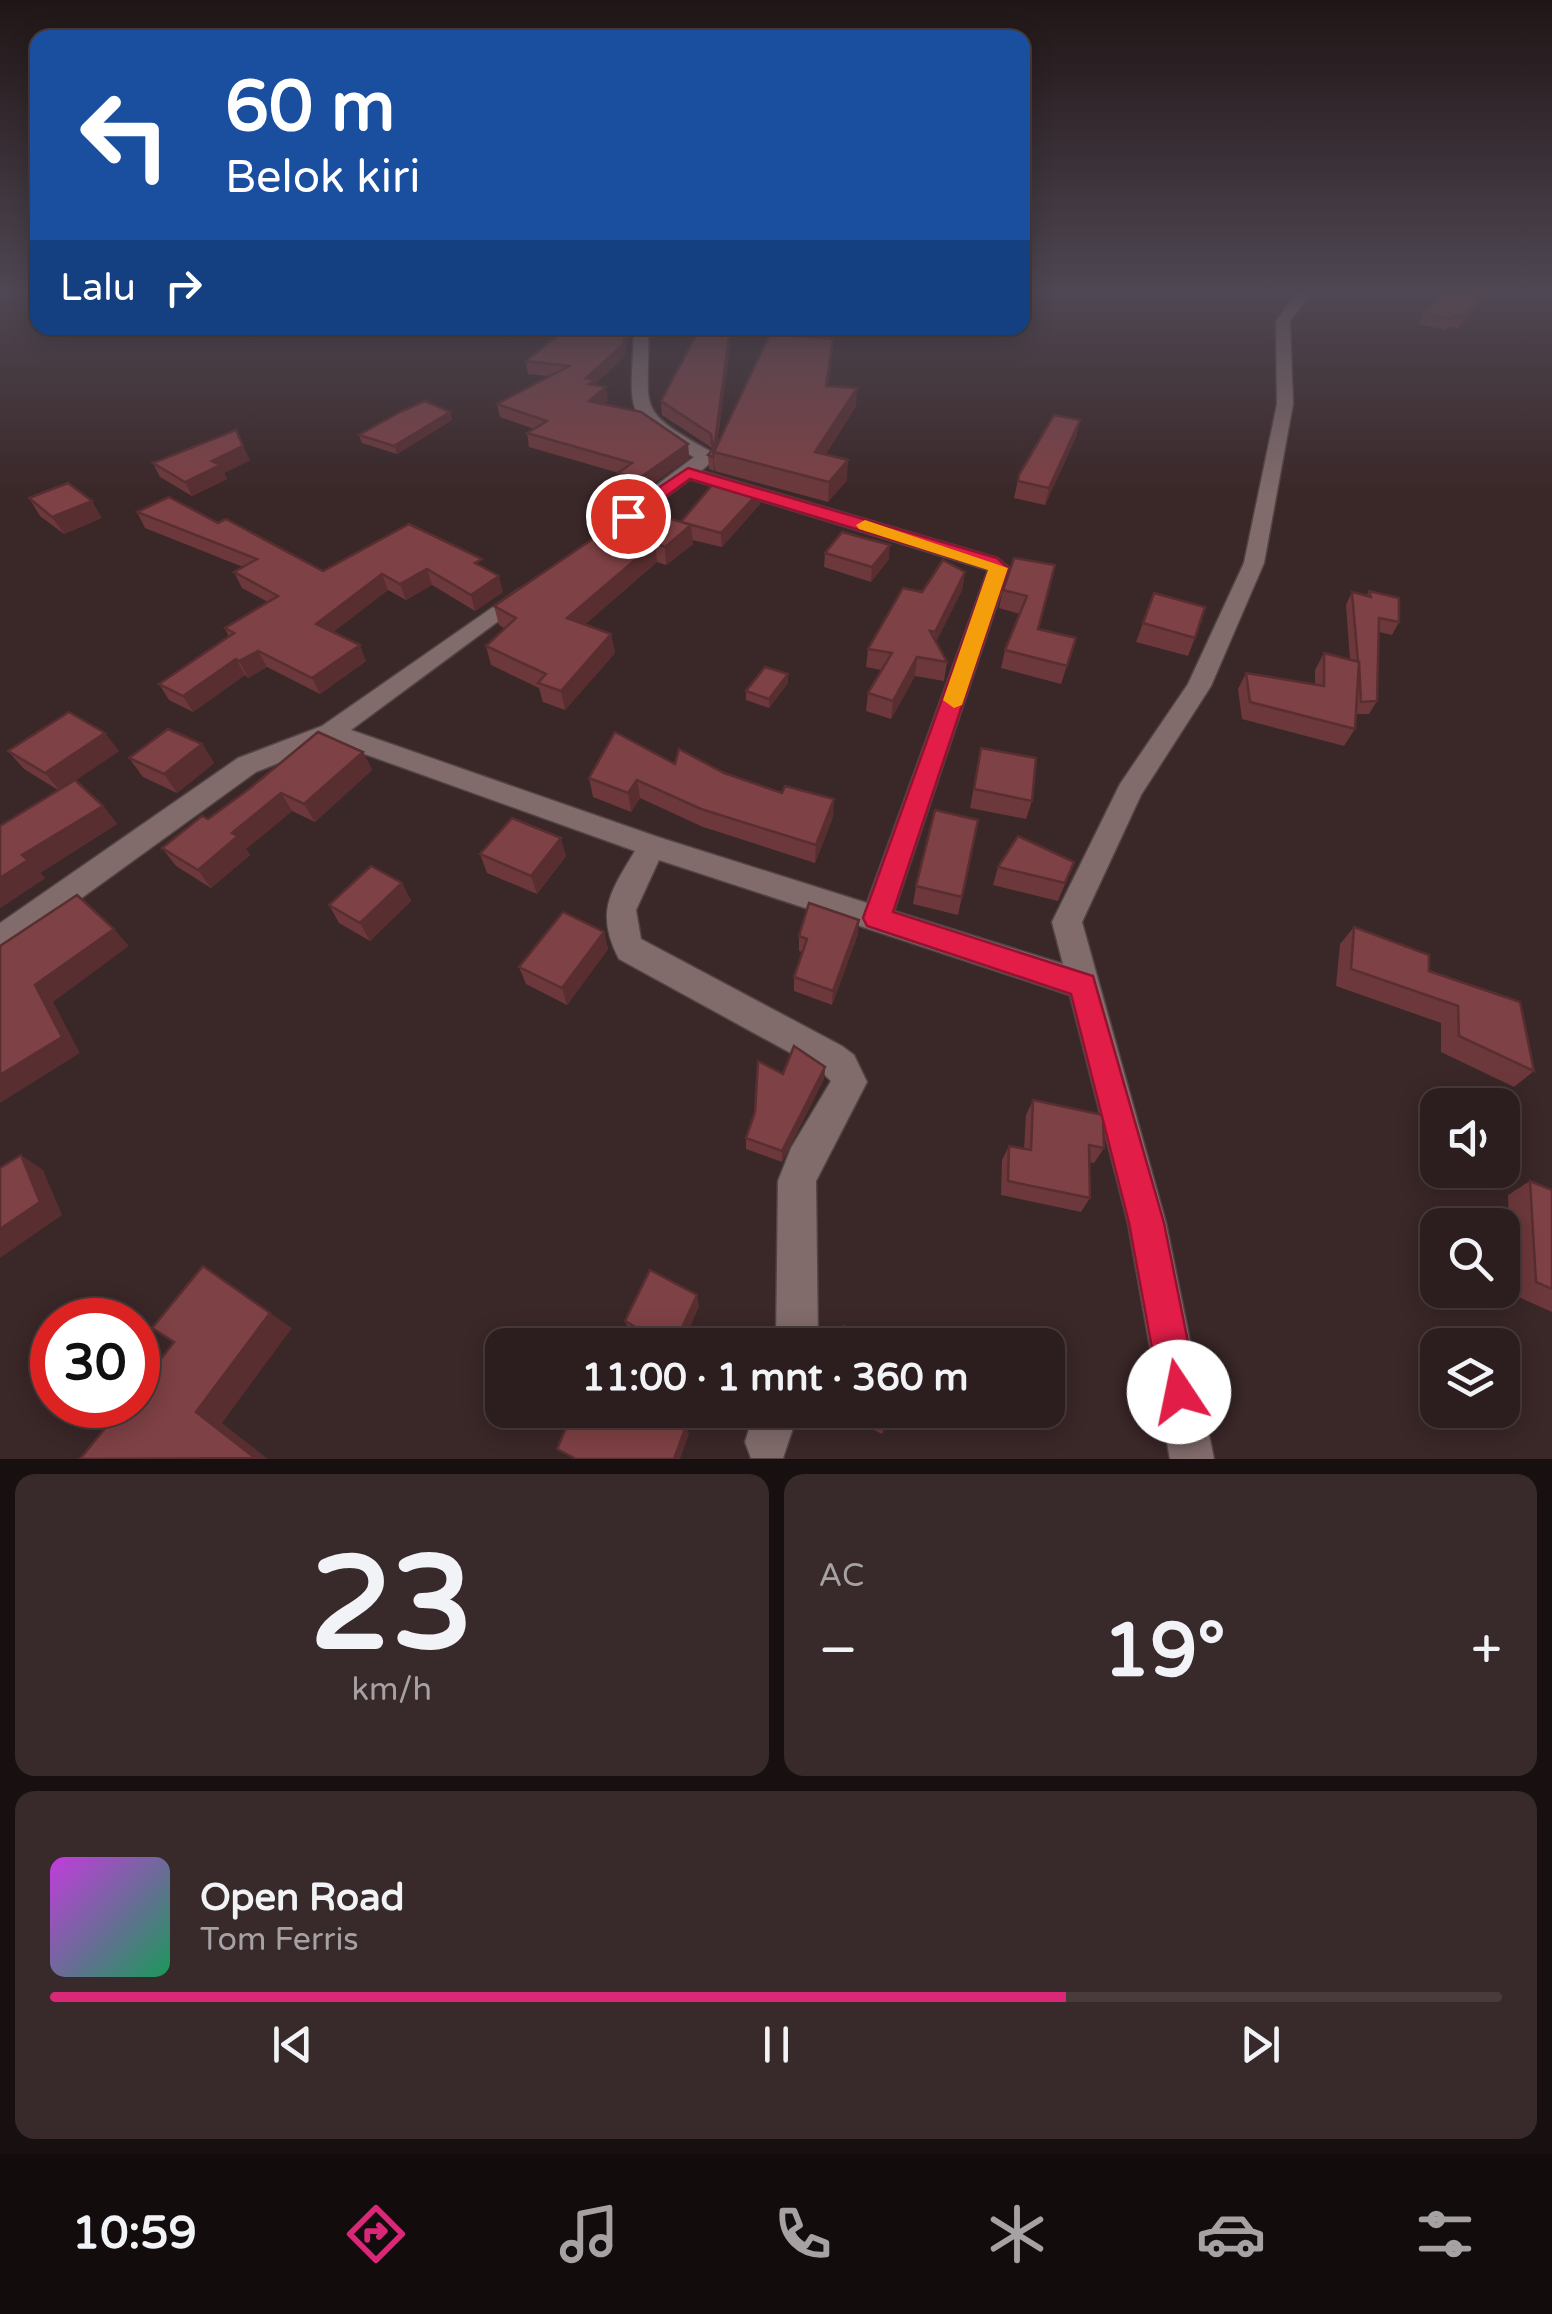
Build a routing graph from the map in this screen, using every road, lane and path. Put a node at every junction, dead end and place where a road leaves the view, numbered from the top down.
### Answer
1 (641, 358) edge
2 (1284, 358) edge
3 (688, 473) junction
4 (595, 540) edge
5 (533, 585) edge
6 (331, 732) junction
7 (652, 846) junction
8 (877, 918) junction
9 (0, 940) edge
10 (1083, 985) junction
11 (797, 1328) edge
12 (1192, 1459) edge

1 - 3 street
2 - 10 street
3 - 4 street
3 - 8 street
5 - 6 street
6 - 7 street
6 - 9 street
7 - 8 street
7 - 11 street
8 - 10 street
10 - 12 street

